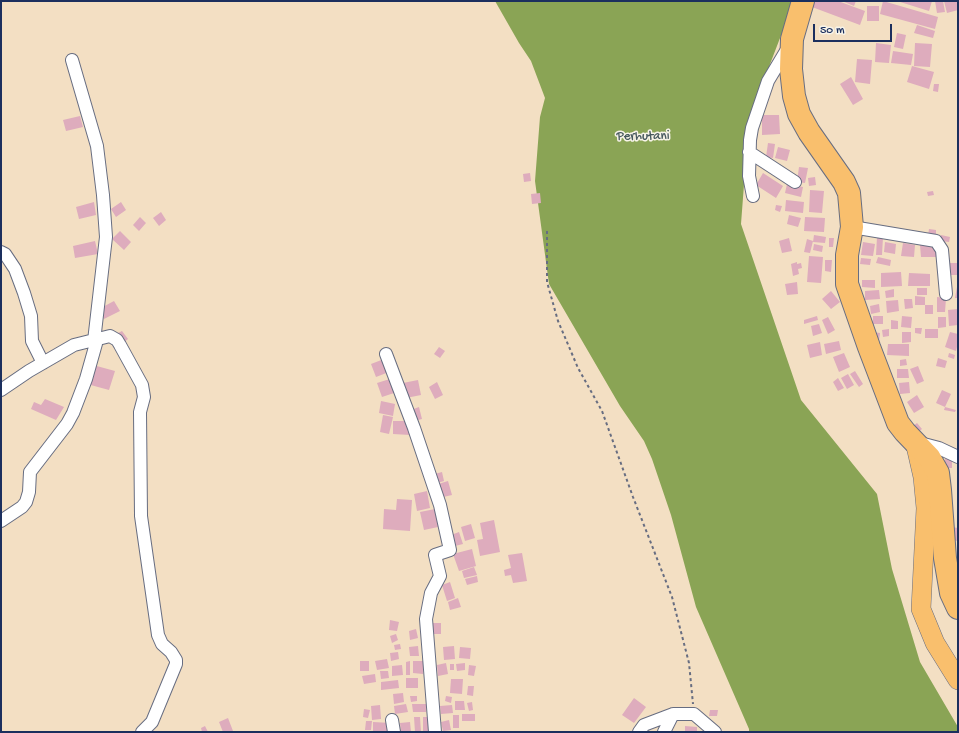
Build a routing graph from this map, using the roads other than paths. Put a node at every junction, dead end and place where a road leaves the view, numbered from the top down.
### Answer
1 (803, 1) edge
2 (792, 39) junction
3 (72, 60) dead end
4 (749, 152) junction
5 (795, 182) dead end
6 (753, 196) dead end
7 (852, 226) junction
8 (1, 252) edge
9 (946, 294) dead end
10 (96, 340) junction
11 (386, 354) dead end
12 (43, 363) junction
13 (1, 390) edge
14 (915, 442) junction
15 (958, 457) edge
16 (1, 521) edge
17 (958, 608) edge
18 (958, 680) edge
19 (673, 714) junction
20 (392, 720) dead end
21 (644, 730) edge
22 (142, 732) edge
23 (394, 732) edge
24 (435, 732) edge
25 (664, 732) edge
26 (715, 732) edge

1 - 2 highway
2 - 4 street
2 - 7 highway
3 - 10 street
4 - 5 street
4 - 6 street
7 - 9 street
7 - 14 highway
8 - 12 street
10 - 12 street
10 - 16 street
10 - 22 street
11 - 24 street
12 - 13 street
14 - 15 street
14 - 17 highway
14 - 18 main road
19 - 21 street
19 - 25 street
19 - 26 street
20 - 23 street

